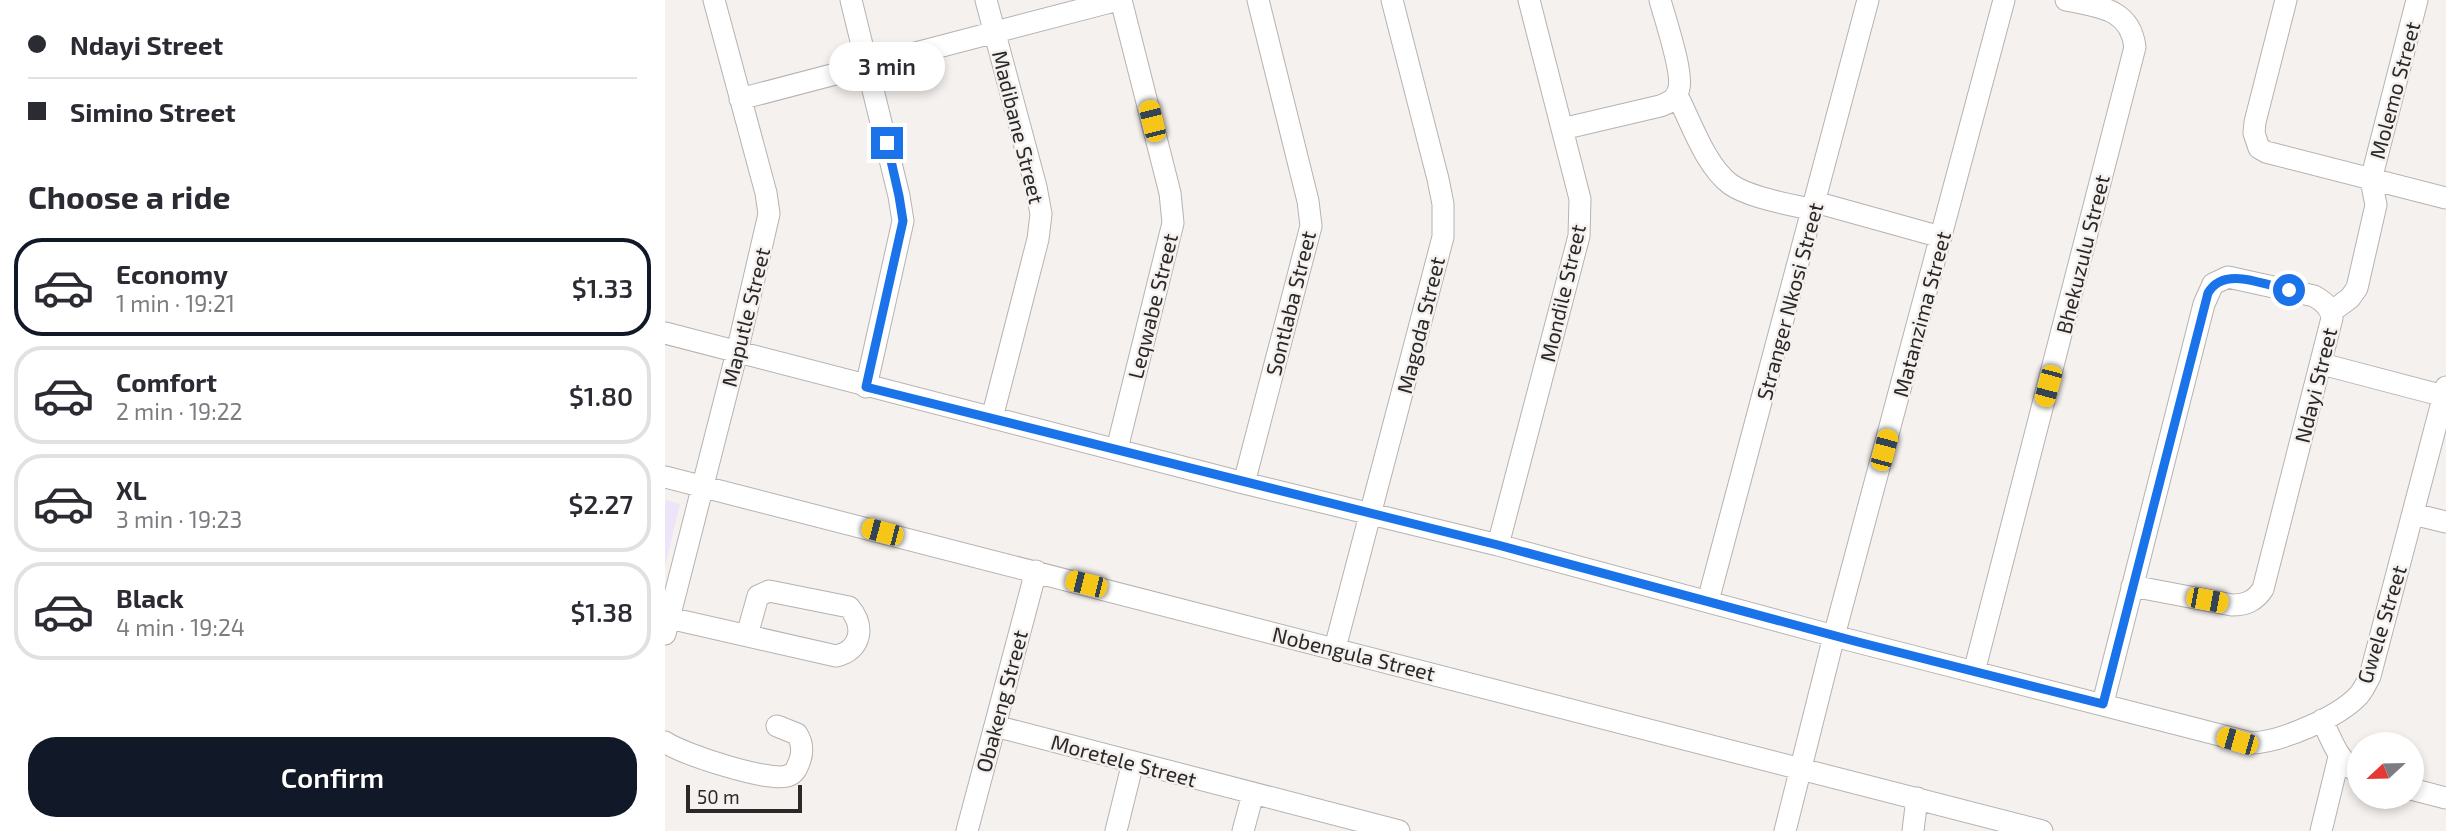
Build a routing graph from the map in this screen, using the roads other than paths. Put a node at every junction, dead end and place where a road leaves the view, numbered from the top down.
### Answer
1 (714, 0) edge
2 (851, 0) edge
3 (986, 0) edge
4 (1120, 0) edge
5 (1258, 0) edge
6 (1392, 0) edge
7 (1529, 0) edge
8 (1660, 0) edge
9 (1868, 0) edge
10 (2004, 0) edge
11 (2066, 0) edge
12 (2286, 0) edge
13 (2417, 0) edge
14 (2105, 5) edge
15 (994, 31) junction
16 (867, 64) junction
17 (1677, 96) junction
18 (740, 99) junction
19 (1562, 129) junction
20 (2371, 180) junction
21 (2446, 198) edge
22 (1814, 206) junction
23 (1941, 237) junction
24 (2332, 312) junction
25 (665, 333) edge
26 (737, 352) junction
27 (2322, 363) junction
28 (866, 387) junction
29 (2445, 391) edge
30 (992, 418) junction
31 (1117, 449) junction
32 (665, 477) edge
33 (1244, 483) junction
34 (703, 485) junction
35 (1371, 514) junction
36 (2413, 514) junction
37 (2446, 522) edge
38 (1498, 545) junction
39 (1035, 571) junction
40 (2132, 586) junction
41 (1708, 601) junction
42 (667, 626) edge
43 (747, 635) junction
44 (1835, 636) junction
45 (1335, 648) junction
46 (1974, 672) junction
47 (2103, 704) junction
48 (2322, 720) junction
49 (777, 726) dead end
50 (995, 726) junction
51 (665, 742) edge
52 (2339, 757) junction
53 (1133, 762) junction
54 (2347, 764) edge
55 (1801, 768) junction
56 (2424, 792) edge
57 (1253, 794) junction
58 (1917, 798) junction
59 (2446, 798) edge
60 (1370, 827) edge
61 (967, 831) edge
62 (1116, 831) edge
63 (1243, 831) edge
64 (1399, 831) edge
65 (1785, 831) edge
66 (1913, 831) edge
67 (2042, 831) edge
68 (2321, 831) edge

1 - 18 street, Maputle Street
2 - 16 street
3 - 15 street, Madibane Street
4 - 15 street
4 - 31 street, Leqwabe Street
5 - 33 street, Sontlaba Street
6 - 35 street, Magoda Street
7 - 19 street, Mondile Street
8 - 17 street
9 - 22 street, Stranger Nkosi Street
10 - 23 street, Matanzima Street
11 - 14 street, Bhekuzulu Street
12 - 20 street, Molemo Street
13 - 20 street, Molemo Street
14 - 46 street, Bhekuzulu Street
15 - 16 street
15 - 30 street, Madibane Street
16 - 18 street
16 - 28 street
17 - 19 street
17 - 22 street
18 - 26 street, Maputle Street
19 - 38 street, Mondile Street
20 - 21 street, Molemo Street
20 - 24 street
22 - 23 street
22 - 41 street, Stranger Nkosi Street
23 - 44 street, Matanzima Street
24 - 27 street, Ndayi Street
24 - 40 street, Ndayi Street
25 - 26 street, Gwele Street
26 - 28 street, Gwele Street
26 - 34 street, Maputle Street
27 - 29 street
27 - 40 street, Ndayi Street
28 - 30 street, Gwele Street
29 - 36 street, Gwele Street
30 - 31 street, Gwele Street
31 - 33 street, Gwele Street
32 - 34 street, Nobengula Street
33 - 35 street, Gwele Street
34 - 39 street, Nobengula Street
34 - 42 street, Maputle Street
35 - 38 street, Gwele Street
35 - 45 street, Magoda Street
36 - 37 street
36 - 48 street, Gwele Street
38 - 41 street, Gwele Street
39 - 45 street, Nobengula Street
39 - 50 street, Obakeng Street
40 - 47 street, Ndayi Street
41 - 44 street, Gwele Street
42 - 43 street
43 - 43 street
44 - 46 street, Gwele Street
44 - 55 street, Matanzima Street
45 - 55 street, Nobengula Street
46 - 47 street, Gwele Street
47 - 48 street, Gwele Street
48 - 52 street
49 - 51 street
50 - 53 street, Moretele Street
50 - 61 street, Obakeng Street
52 - 54 street
52 - 68 street
53 - 57 street, Moretele Street
53 - 62 street
55 - 58 street, Nobengula Street
55 - 65 street, Matanzima Street
56 - 59 street
57 - 60 street, Moretele Street
57 - 63 street
58 - 66 street
58 - 67 street, Nobengula Street
60 - 64 street, Moretele Street

